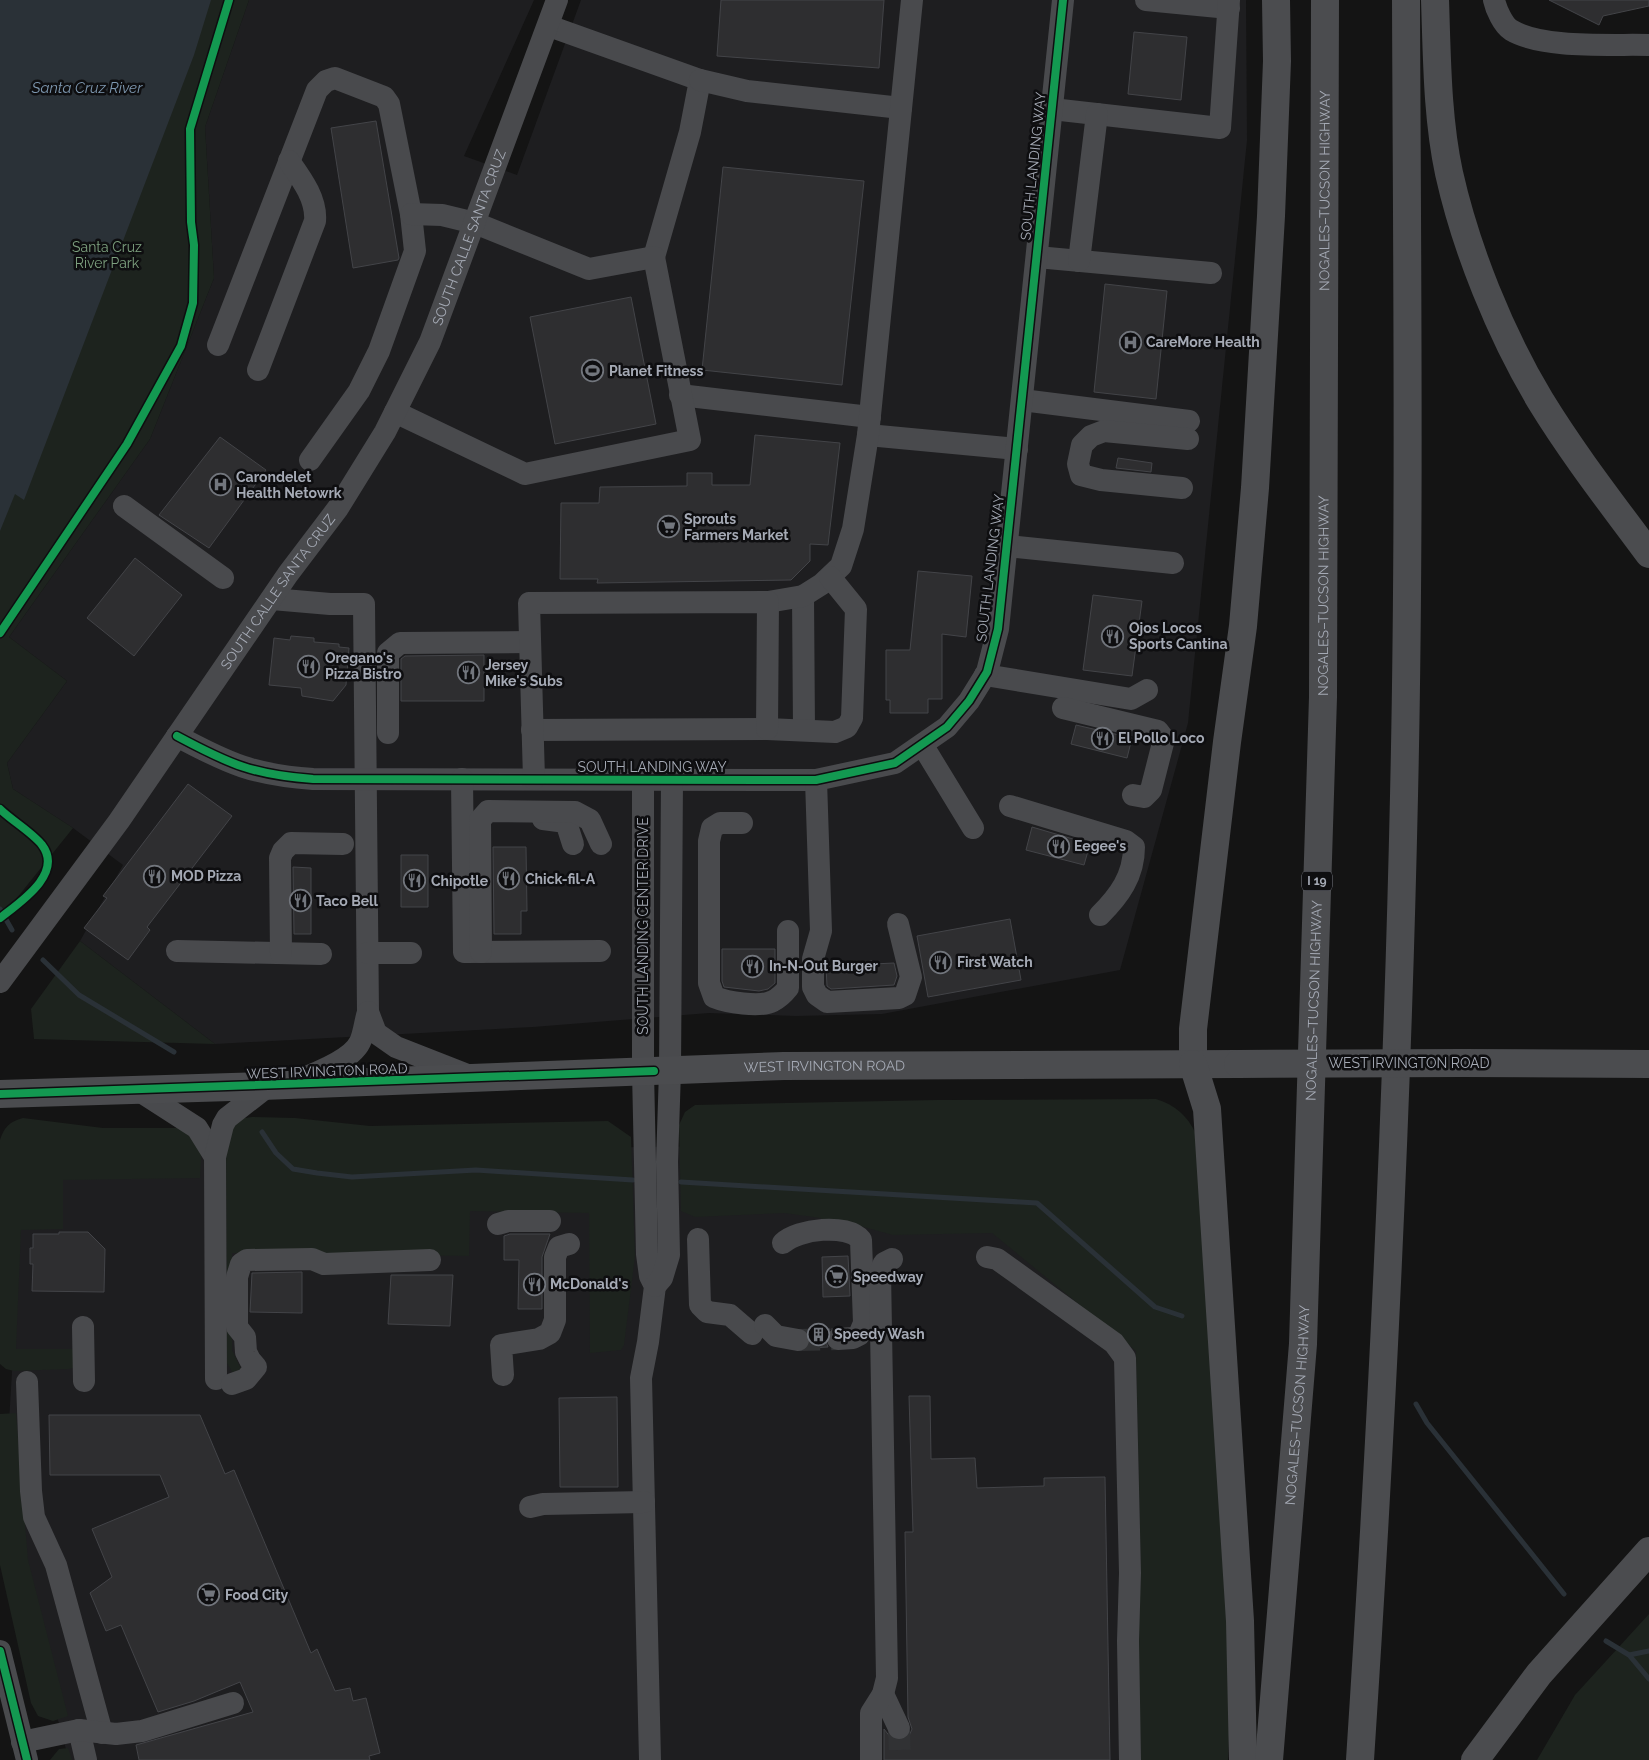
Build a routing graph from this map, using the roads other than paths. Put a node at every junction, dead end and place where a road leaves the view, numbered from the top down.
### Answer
1 (557, 0) edge
2 (912, 0) edge
3 (1063, 0) edge
4 (1146, 0) edge
5 (1276, 0) edge
6 (1326, 0) edge
7 (1406, 0) edge
8 (1434, 0) edge
9 (1494, 0) edge
10 (1229, 4) edge
11 (549, 26) junction
12 (1649, 45) edge
13 (700, 80) junction
14 (901, 108) junction
15 (1052, 109) junction
16 (1097, 114) junction
17 (289, 161) junction
18 (411, 214) junction
19 (475, 223) junction
20 (1037, 256) junction
21 (654, 257) junction
22 (1079, 261) junction
23 (1211, 273) dead end
24 (218, 345) dead end
25 (258, 370) dead end
26 (680, 395) junction
27 (1022, 400) junction
28 (395, 412) junction
29 (869, 426) junction
30 (1017, 449) junction
31 (310, 460) dead end
32 (1182, 488) dead end
33 (124, 506) dead end
34 (1007, 546) junction
35 (1649, 554) edge
36 (1172, 563) dead end
37 (830, 577) junction
38 (223, 578) dead end
39 (803, 596) junction
40 (272, 599) junction
41 (768, 602) junction
42 (530, 642) junction
43 (985, 675) junction
44 (1147, 690) dead end
45 (1062, 708) dead end
46 (767, 729) junction
47 (532, 730) junction
48 (804, 730) junction
49 (388, 733) dead end
50 (177, 736) junction
51 (923, 746) junction
52 (366, 779) junction
53 (462, 779) junction
54 (534, 779) junction
55 (643, 780) junction
56 (672, 780) junction
57 (816, 780) junction
58 (1133, 795) dead end
59 (1010, 806) dead end
60 (510, 811) junction
61 (742, 823) dead end
62 (973, 828) dead end
63 (343, 844) dead end
64 (573, 844) dead end
65 (601, 844) dead end
66 (1100, 915) dead end
67 (898, 924) dead end
68 (788, 931) dead end
69 (177, 951) dead end
70 (600, 951) dead end
71 (481, 952) junction
72 (368, 953) junction
73 (411, 953) dead end
74 (280, 954) junction
75 (321, 954) dead end
76 (0, 982) edge
77 (368, 1012) junction
78 (1194, 1064) junction
79 (1649, 1064) edge
80 (670, 1071) junction
81 (644, 1072) junction
82 (475, 1078) junction
83 (275, 1086) junction
84 (138, 1090) junction
85 (0, 1094) edge
86 (215, 1157) junction
87 (550, 1221) dead end
88 (498, 1224) dead end
89 (698, 1239) dead end
90 (569, 1244) dead end
91 (783, 1244) dead end
92 (987, 1257) dead end
93 (892, 1259) dead end
94 (430, 1260) dead end
95 (655, 1286) junction
96 (84, 1327) dead end
97 (838, 1339) tunnel mouth
98 (798, 1340) tunnel mouth
99 (503, 1375) dead end
100 (84, 1381) dead end
101 (27, 1382) dead end
102 (644, 1502) junction
103 (530, 1507) dead end
104 (1649, 1551) edge
105 (0, 1651) edge
106 (883, 1694) junction
107 (234, 1703) dead end
108 (900, 1728) tunnel mouth
109 (79, 1730) junction
110 (102, 1733) junction
111 (25, 1751) edge
112 (86, 1760) edge
113 (650, 1760) edge
114 (871, 1760) edge
115 (1130, 1760) edge
116 (1243, 1760) edge
117 (1269, 1760) edge
118 (1360, 1760) edge
119 (1475, 1760) edge

1 - 11 street, SOUTH CALLE SANTA CRUZ
2 - 14 street
3 - 15 street, SOUTH LANDING WAY
4 - 10 street
5 - 78 main road
6 - 117 main road, NOGALES–TUCSON HIGHWAY / I 19
7 - 118 main road
8 - 35 main road
9 - 12 street
10 - 16 street
11 - 13 street
11 - 19 street, SOUTH CALLE SANTA CRUZ
13 - 14 street
13 - 21 street
14 - 29 street
15 - 16 street
15 - 20 street, SOUTH LANDING WAY
16 - 22 street
17 - 18 street
17 - 24 street
17 - 25 street
18 - 19 street
18 - 31 street
19 - 21 street
19 - 28 street, SOUTH CALLE SANTA CRUZ
20 - 22 street
20 - 27 street, SOUTH LANDING WAY
21 - 26 street
22 - 23 street
26 - 28 street
26 - 29 street
27 - 30 street, SOUTH LANDING WAY
27 - 32 street
28 - 40 street, SOUTH CALLE SANTA CRUZ
29 - 30 street
29 - 37 street
30 - 34 street, SOUTH LANDING WAY
33 - 38 street
34 - 36 street
34 - 43 street, SOUTH LANDING WAY
37 - 39 street
37 - 48 street
39 - 41 street
39 - 48 street
40 - 50 street, SOUTH CALLE SANTA CRUZ
40 - 52 street
41 - 42 street
41 - 46 street
42 - 47 street
42 - 49 street
43 - 44 street
43 - 51 street, SOUTH LANDING WAY
45 - 58 street
46 - 47 street
46 - 48 street
47 - 54 street
50 - 52 street, SOUTH LANDING WAY
50 - 76 street, SOUTH CALLE SANTA CRUZ
51 - 57 street, SOUTH LANDING WAY
51 - 62 street
52 - 53 street, SOUTH LANDING WAY
52 - 72 street
53 - 54 street, SOUTH LANDING WAY
53 - 71 street
54 - 55 street, SOUTH LANDING WAY
55 - 56 street, SOUTH LANDING WAY
55 - 81 street, SOUTH LANDING CENTER DRIVE
56 - 57 street, SOUTH LANDING WAY
56 - 80 street, SOUTH LANDING CENTER DRIVE
57 - 67 street
59 - 66 street
60 - 64 street
60 - 65 street
60 - 71 street
61 - 68 street
63 - 74 street
69 - 74 street
70 - 71 street
72 - 73 street
72 - 77 street
74 - 75 street
77 - 82 street
77 - 83 street
78 - 79 main road, WEST IRVINGTON ROAD, bridge
78 - 80 main road, WEST IRVINGTON ROAD
78 - 116 main road
80 - 81 main road, WEST IRVINGTON ROAD
80 - 95 street, SOUTH LANDING CENTER DRIVE
81 - 82 main road, WEST IRVINGTON ROAD
81 - 95 street, SOUTH LANDING CENTER DRIVE
82 - 83 main road, WEST IRVINGTON ROAD
83 - 84 main road, WEST IRVINGTON ROAD
83 - 86 street
84 - 85 main road, WEST IRVINGTON ROAD
84 - 86 street
86 - 94 street
87 - 88 street
89 - 98 street
90 - 99 street
91 - 97 street
92 - 115 street
93 - 106 street
95 - 102 street
96 - 100 street
101 - 110 street
102 - 103 street
102 - 113 street
104 - 119 main road
105 - 111 street
106 - 108 street
106 - 114 street
107 - 110 street
109 - 110 street
109 - 111 street
109 - 112 street

